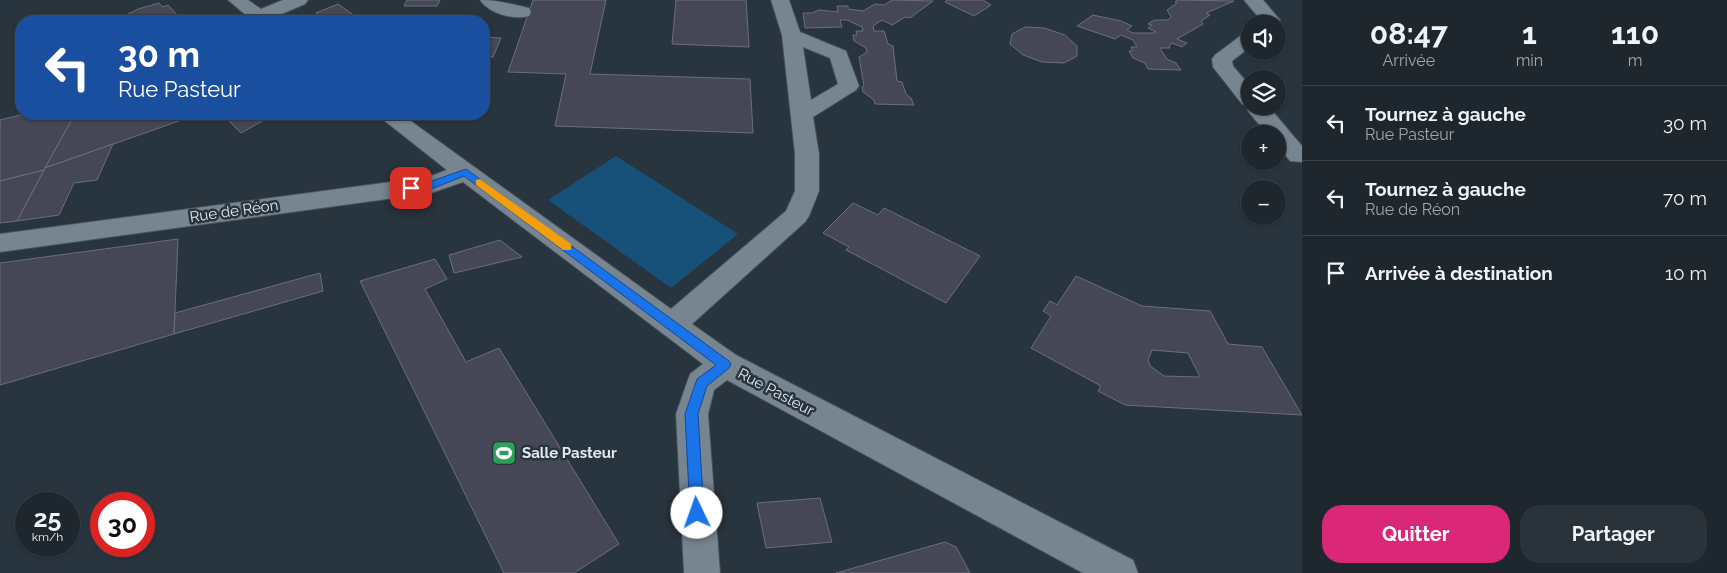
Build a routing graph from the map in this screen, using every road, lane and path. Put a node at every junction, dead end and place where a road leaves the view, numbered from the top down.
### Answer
1 (237, 0) edge
2 (299, 0) edge
3 (489, 0) edge
4 (780, 0) edge
5 (1253, 0) edge
6 (522, 12) dead end
7 (256, 15) edge
8 (269, 15) edge
9 (1266, 15) edge
10 (792, 35) junction
11 (1241, 45) edge
12 (1241, 88) edge
13 (802, 115) junction
14 (1264, 115) edge
15 (395, 120) edge
16 (1298, 156) dead end
17 (466, 172) junction
18 (0, 242) edge
19 (672, 325) junction
20 (725, 364) junction
21 (702, 573) edge
22 (1120, 573) edge

1 - 7 street
2 - 8 street
3 - 6 street
4 - 10 street
5 - 9 street
10 - 13 street
10 - 13 street
11 - 12 street
13 - 19 street
14 - 16 street
15 - 17 street, Rue Pasteur
17 - 18 street, Rue de Réon
17 - 19 street, Rue Pasteur
19 - 20 street, Rue Pasteur
20 - 21 street
20 - 22 street, Rue Pasteur

